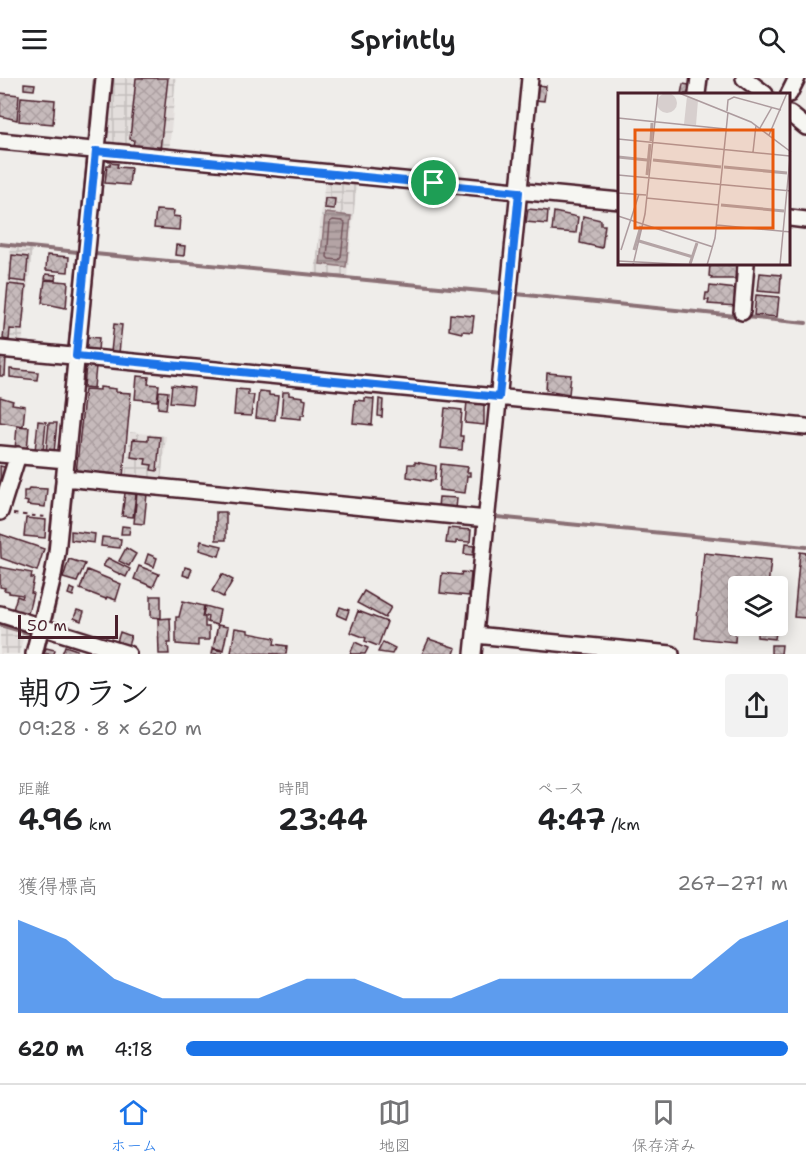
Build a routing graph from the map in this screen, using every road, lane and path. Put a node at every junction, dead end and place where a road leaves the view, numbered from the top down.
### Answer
1 (104, 78) edge
2 (530, 78) edge
3 (699, 78) edge
4 (744, 78) edge
5 (797, 78) edge
6 (697, 93) edge
7 (764, 93) edge
8 (790, 93) edge
9 (791, 116) edge
10 (806, 128) edge
11 (0, 141) edge
12 (96, 151) junction
13 (519, 192) junction
14 (618, 201) edge
15 (791, 218) edge
16 (806, 219) edge
17 (746, 266) edge
18 (742, 312) dead end
19 (0, 349) edge
20 (76, 356) junction
21 (499, 397) junction
22 (806, 427) edge
23 (0, 454) edge
24 (18, 455) junction
25 (66, 460) junction
26 (64, 478) junction
27 (0, 512) edge
28 (51, 518) dead end
29 (487, 519) junction
30 (0, 615) edge
31 (41, 627) junction
32 (475, 635) junction
33 (34, 654) edge
34 (128, 654) edge
35 (473, 654) edge
36 (671, 654) edge

1 - 12 street
2 - 13 street
3 - 6 street
4 - 7 street
5 - 8 street
9 - 10 street
11 - 12 street
12 - 13 street
12 - 20 street
13 - 14 street
13 - 21 street
15 - 16 street
17 - 18 street
19 - 20 street
20 - 21 street
20 - 25 street
21 - 22 street
21 - 29 street
23 - 24 street
24 - 25 street
24 - 27 street
25 - 26 street
26 - 29 street
26 - 31 street
27 - 28 path
29 - 32 street
30 - 31 street
31 - 33 street
31 - 34 street
32 - 35 street
32 - 36 street

